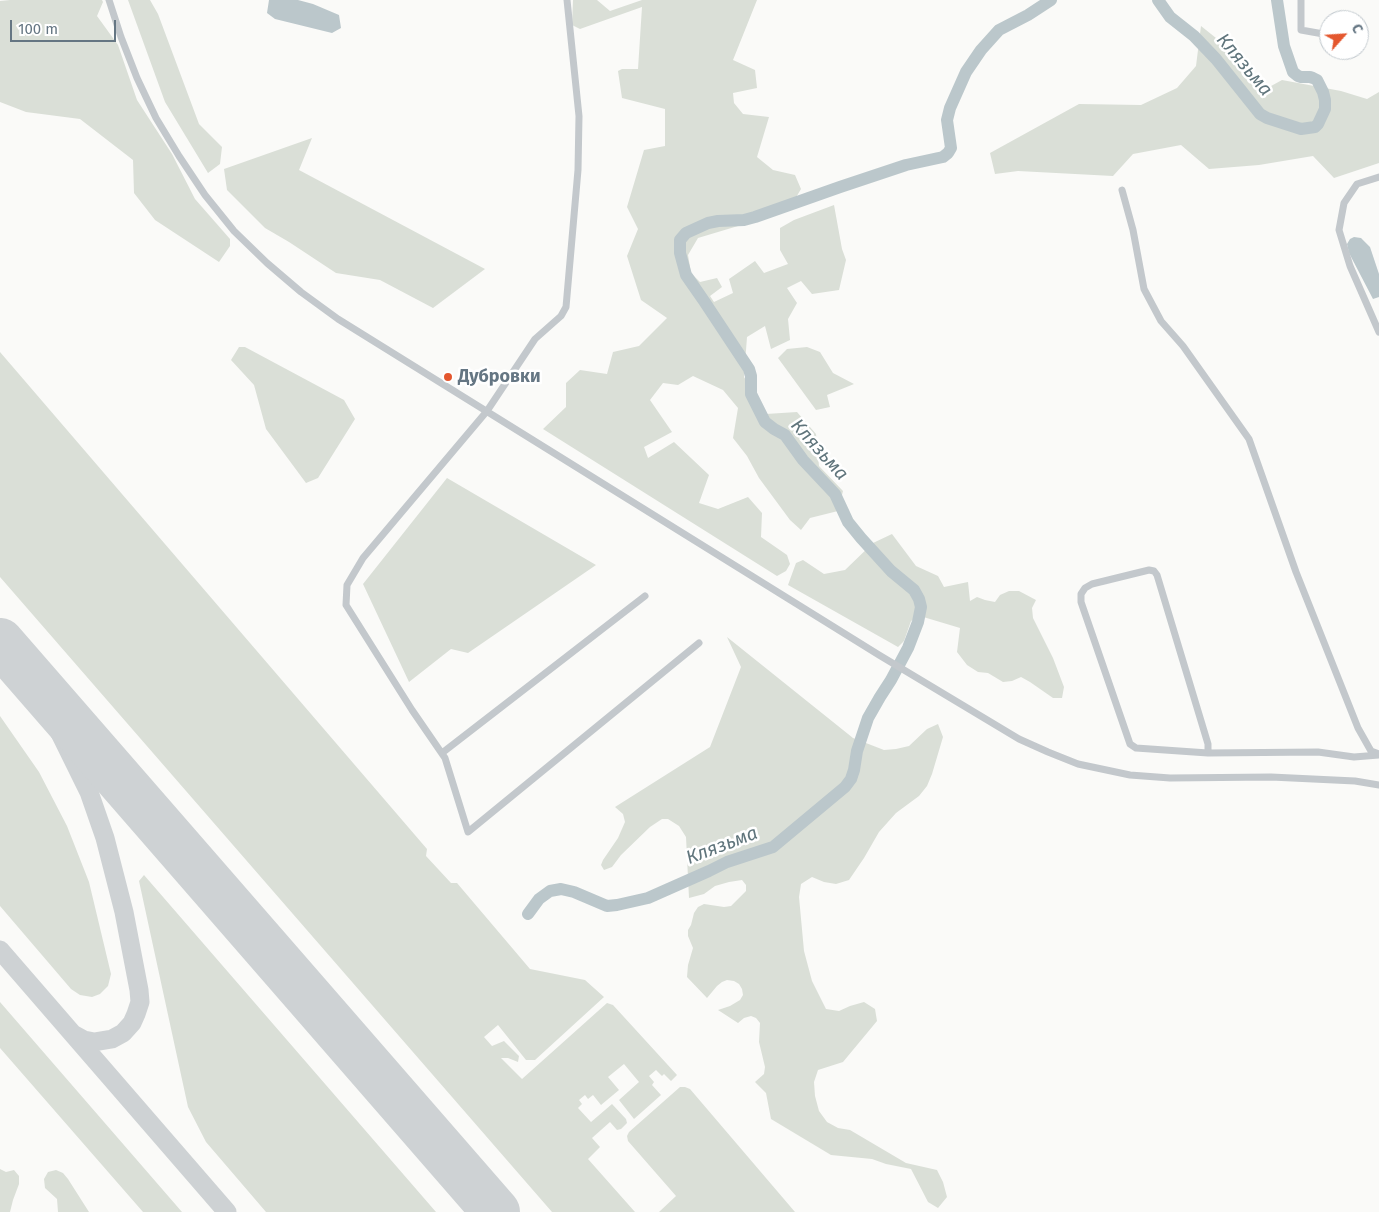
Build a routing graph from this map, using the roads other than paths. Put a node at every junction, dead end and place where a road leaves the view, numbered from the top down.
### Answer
1 (109, 0) edge
2 (566, 0) edge
3 (1301, 0) edge
4 (1319, 33) edge
5 (1379, 177) edge
6 (1122, 190) dead end
7 (1379, 332) edge
8 (487, 411) junction
9 (645, 596) dead end
10 (699, 643) dead end
11 (442, 753) junction
12 (1208, 753) junction
13 (1379, 754) edge
14 (1379, 785) edge

1 - 8 street
2 - 8 street
3 - 4 street
5 - 7 street
6 - 13 street
8 - 11 street
8 - 14 street
9 - 11 street
10 - 11 street
12 - 12 street
12 - 13 street

